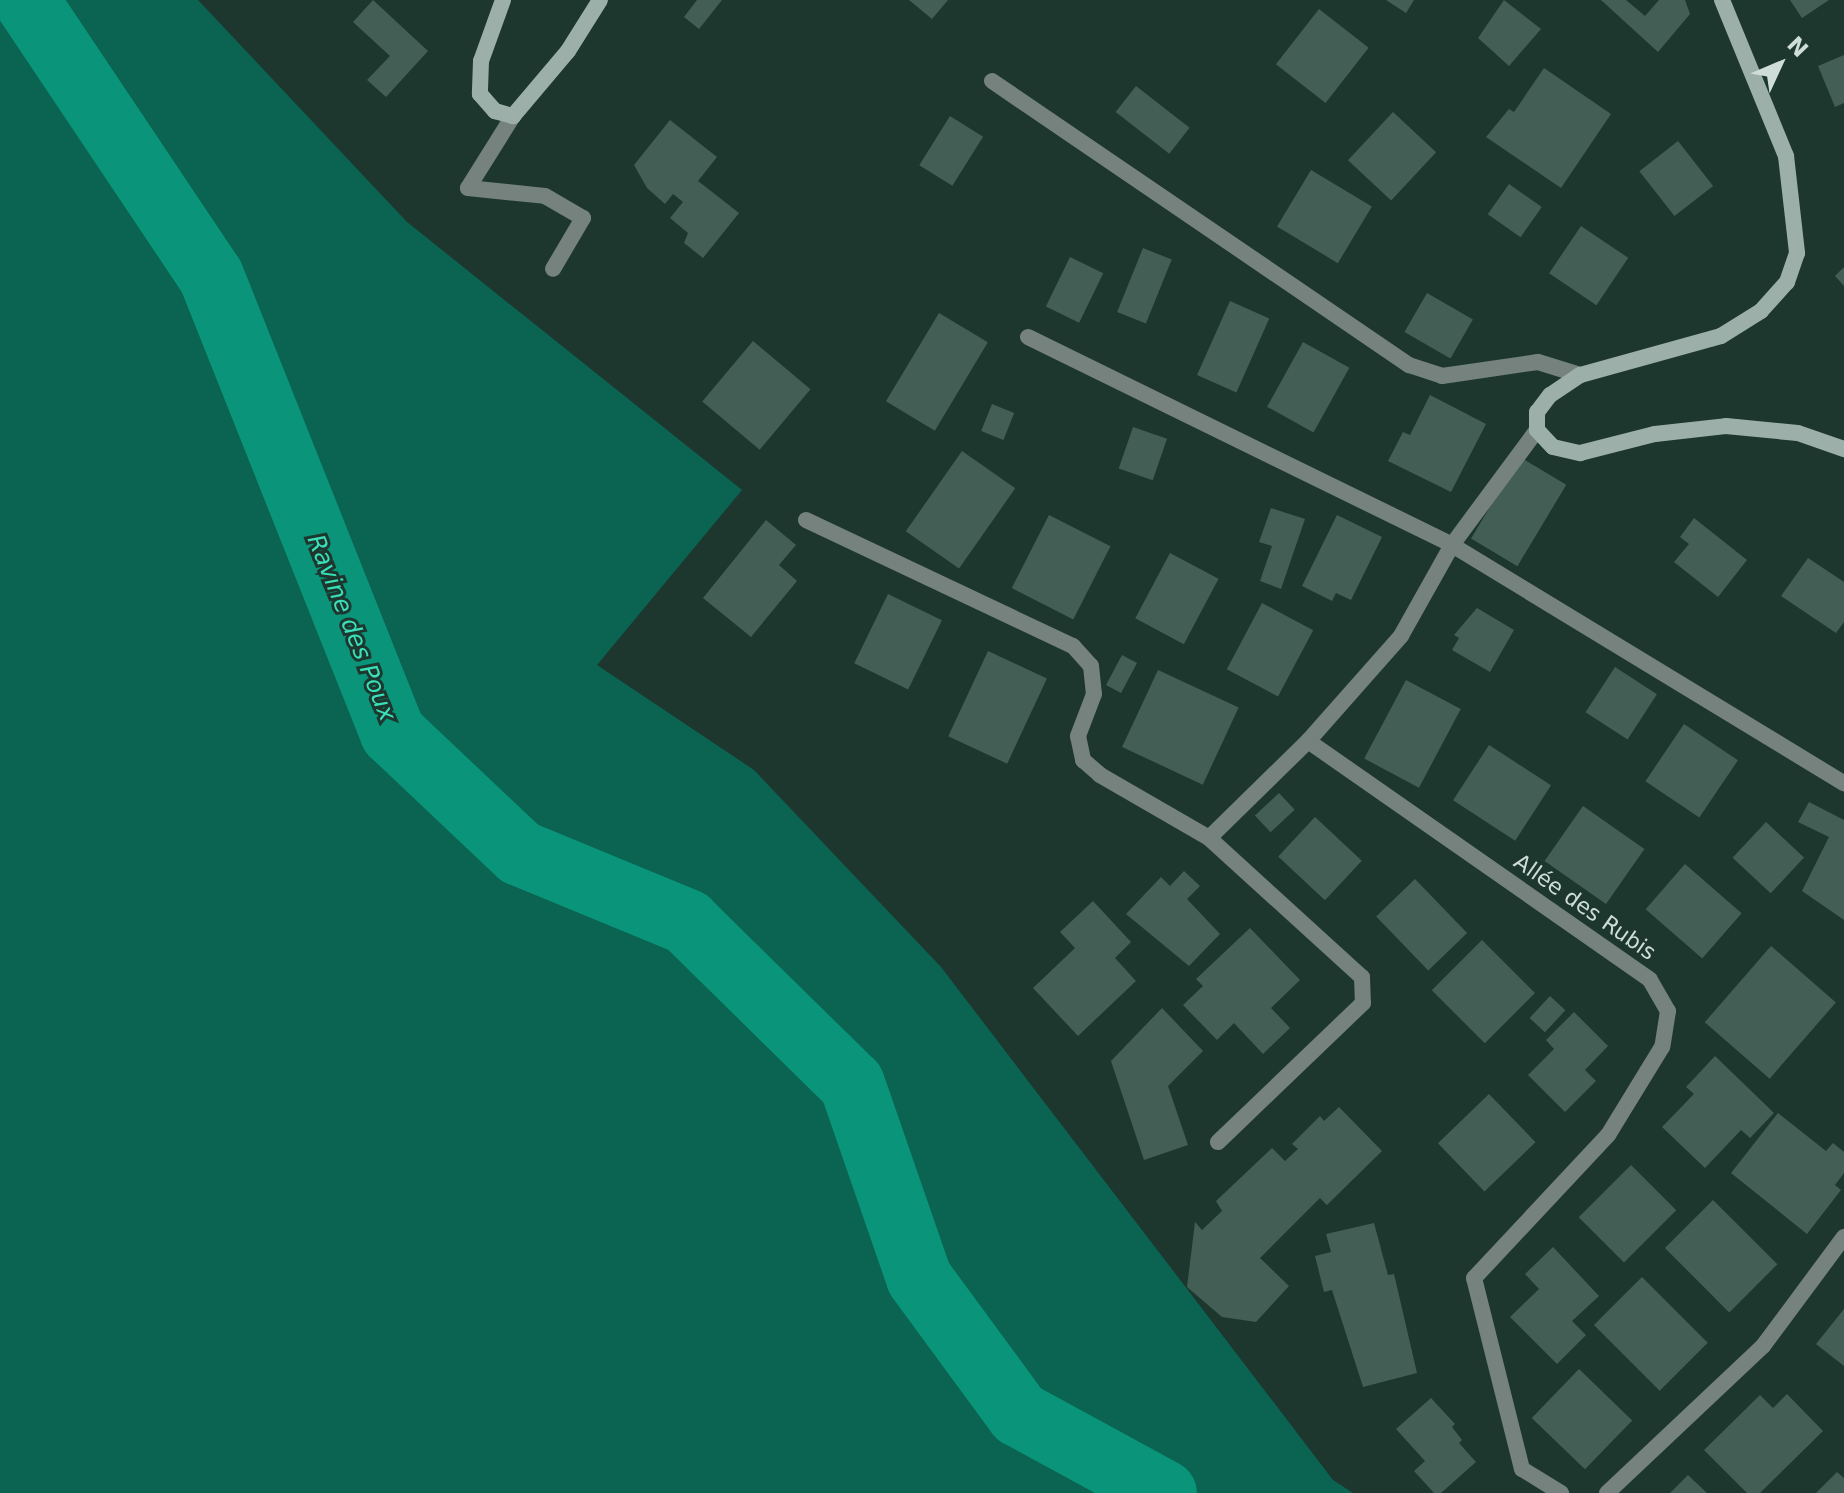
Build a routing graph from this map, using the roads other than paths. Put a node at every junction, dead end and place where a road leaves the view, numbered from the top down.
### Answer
1 (503, 0) edge
2 (600, 0) edge
3 (1722, 0) edge
4 (992, 81) dead end
5 (513, 116) junction
6 (553, 269) dead end
7 (1028, 337) dead end
8 (1580, 375) junction
9 (1537, 430) junction
10 (1844, 449) edge
11 (806, 520) dead end
12 (1452, 545) junction
13 (1308, 741) junction
14 (1844, 783) edge
15 (1209, 838) junction
16 (1218, 1142) dead end
17 (1844, 1237) edge
18 (1561, 1493) edge
19 (1607, 1493) edge

1 - 5 main road
2 - 5 main road
3 - 8 main road
4 - 8 street
5 - 6 street
7 - 12 street
8 - 9 main road
9 - 10 main road
9 - 12 street
11 - 15 street
12 - 13 street
12 - 14 street
13 - 15 street
13 - 18 street, Allée des Rubis
15 - 16 street
17 - 19 street

